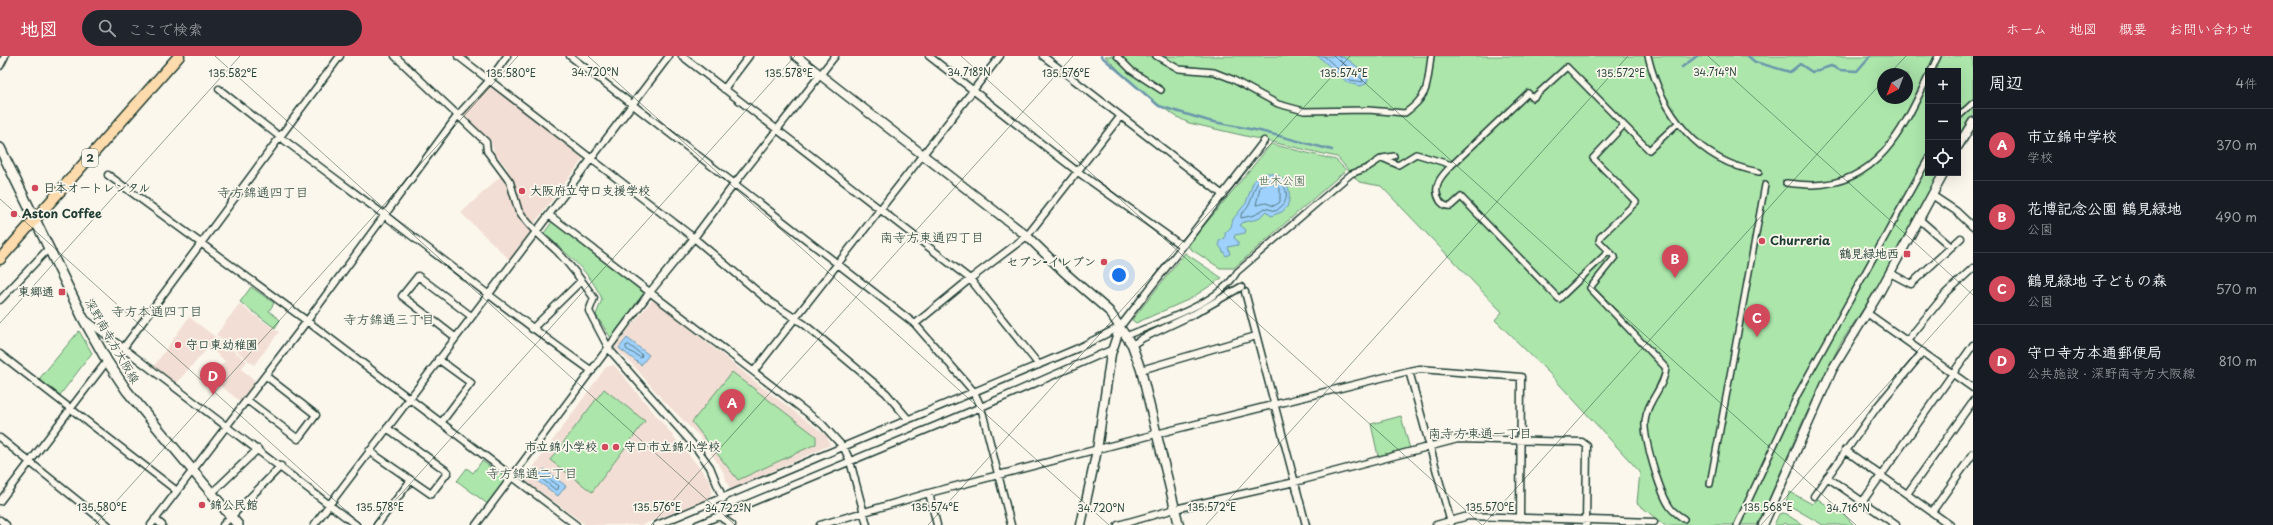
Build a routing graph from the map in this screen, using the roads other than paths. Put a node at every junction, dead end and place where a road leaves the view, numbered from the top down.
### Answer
1 (5, 56) edge
2 (179, 56) edge
3 (340, 56) edge
4 (395, 56) edge
5 (458, 56) edge
6 (507, 56) edge
7 (570, 56) edge
8 (669, 56) edge
9 (682, 56) edge
10 (749, 56) edge
11 (796, 56) edge
12 (835, 56) edge
13 (929, 56) edge
14 (1000, 56) edge
15 (1043, 56) edge
16 (1117, 56) edge
17 (1156, 56) edge
18 (1431, 56) edge
19 (1648, 56) edge
20 (1938, 56) edge
21 (0, 66) edge
22 (1932, 68) edge
23 (820, 76) junction
24 (489, 81) junction
25 (1925, 83) edge
26 (219, 89) dead end
27 (724, 89) junction
28 (1161, 90) dead end
29 (974, 91) junction
30 (1973, 103) edge
31 (633, 105) junction
32 (1961, 114) edge
33 (458, 115) junction
34 (1120, 117) junction
35 (1973, 122) edge
36 (1678, 124) junction
37 (1624, 125) junction
38 (777, 131) junction
39 (280, 139) junction
40 (1264, 141) dead end
41 (1961, 141) edge
42 (0, 148) edge
43 (923, 155) junction
44 (1394, 156) dead end
45 (1382, 158) junction
46 (591, 160) junction
47 (1925, 163) edge
48 (1452, 165) junction
49 (1078, 172) junction
50 (1759, 172) dead end
51 (108, 175) dead end
52 (1942, 176) edge
53 (735, 183) junction
54 (1786, 183) dead end
55 (1765, 185) dead end
56 (1223, 195) junction
57 (1932, 195) junction
58 (878, 209) junction
59 (384, 215) junction
60 (549, 215) junction
61 (35, 219) junction
62 (1919, 219) junction
63 (1973, 227) edge
64 (537, 231) junction
65 (1027, 236) junction
66 (694, 238) junction
67 (1961, 238) dead end
68 (200, 244) junction
69 (1182, 246) junction
70 (1951, 247) junction
71 (48, 249) junction
72 (1609, 251) junction
73 (0, 259) edge
74 (837, 263) junction
75 (1973, 268) edge
76 (1890, 273) junction
77 (970, 279) junction
78 (581, 281) junction
79 (650, 292) junction
80 (488, 295) junction
81 (0, 300) edge
82 (1867, 313) junction
83 (471, 316) junction
84 (83, 318) junction
85 (795, 318) junction
86 (307, 321) junction
87 (915, 324) junction
88 (1120, 327) junction
89 (532, 329) junction
90 (1126, 336) junction
91 (1256, 336) junction
92 (455, 337) junction
93 (1907, 341) junction
94 (1132, 345) junction
95 (1973, 345) edge
96 (124, 347) junction
97 (609, 349) junction
98 (1113, 349) junction
99 (1923, 352) junction
100 (0, 354) edge
101 (438, 359) junction
102 (107, 361) junction
103 (1039, 365) junction
104 (1141, 370) junction
105 (592, 371) junction
106 (754, 371) junction
107 (1409, 371) junction
108 (1952, 374) junction
109 (266, 376) junction
110 (1973, 388) edge
111 (974, 392) junction
112 (408, 399) junction
113 (247, 400) junction
114 (1973, 400) edge
115 (1275, 404) junction
116 (981, 407) junction
117 (70, 409) junction
118 (908, 419) junction
119 (441, 423) junction
120 (227, 426) junction
121 (387, 428) junction
122 (1156, 434) junction
123 (0, 438) edge
124 (1520, 440) junction
125 (1431, 445) junction
126 (844, 448) junction
127 (258, 449) junction
128 (1097, 450) junction
129 (1845, 450) junction
130 (369, 452) junction
131 (1973, 454) edge
132 (30, 461) junction
133 (850, 461) junction
134 (281, 466) junction
135 (193, 470) junction
136 (1880, 475) junction
137 (998, 476) junction
138 (512, 477) junction
139 (1827, 477) junction
140 (411, 480) junction
141 (1295, 482) junction
142 (1710, 484) dead end
143 (177, 491) junction
144 (212, 493) junction
145 (929, 493) junction
146 (1907, 494) junction
147 (1814, 496) dead end
148 (723, 499) junction
149 (0, 501) edge
150 (1863, 501) junction
151 (330, 506) junction
152 (1175, 509) junction
153 (864, 512) junction
154 (1932, 512) junction
155 (231, 515) junction
156 (719, 516) junction
157 (1520, 518) junction
158 (155, 519) junction
159 (1684, 519) dead end
160 (0, 520) edge
161 (1654, 522) dead end
162 (1451, 523) edge
163 (1586, 523) edge
164 (6, 525) edge
165 (108, 525) edge
166 (151, 525) edge
167 (162, 525) edge
168 (223, 525) edge
169 (238, 525) edge
170 (314, 525) edge
171 (356, 525) edge
172 (377, 525) edge
173 (476, 525) edge
174 (576, 525) edge
175 (657, 525) edge
176 (697, 525) edge
177 (732, 525) edge
178 (820, 525) edge
179 (867, 525) edge
180 (937, 525) edge
181 (1011, 525) edge
182 (1081, 525) edge
183 (1118, 525) edge
184 (1179, 525) edge
185 (1306, 525) edge
186 (1436, 525) edge
187 (1737, 525) edge
188 (1763, 525) edge
189 (1896, 525) edge
190 (1950, 525) edge

1 - 21 street
2 - 61 main road, 2
3 - 39 street
4 - 33 street
5 - 24 street
6 - 24 street
7 - 31 street
8 - 31 street
9 - 27 street
10 - 27 street
11 - 23 street
12 - 23 street
13 - 29 street
14 - 29 street
15 - 34 street
16 - 28 street
17 - 18 street
19 - 36 street
20 - 22 street
23 - 38 street
23 - 43 street
24 - 33 street
24 - 46 street
25 - 54 street
26 - 39 street
27 - 38 street
29 - 43 street
29 - 49 street
30 - 32 street
31 - 46 street
31 - 53 street
33 - 59 street
33 - 64 street
34 - 49 street
34 - 56 street
35 - 41 street
36 - 37 street
36 - 50 street
37 - 48 street
37 - 72 street
38 - 53 street
38 - 58 street
39 - 59 street
39 - 68 street
40 - 56 street
42 - 61 main road, 深野南寺方大阪線
43 - 58 street
43 - 65 street
44 - 45 street
45 - 48 street
45 - 90 street
46 - 60 street
46 - 66 street
47 - 187 street
48 - 72 street
49 - 65 street
49 - 69 street
51 - 68 street
52 - 57 street
53 - 66 street
53 - 74 street
55 - 142 street
56 - 69 street
57 - 62 street
57 - 63 street
58 - 74 street
58 - 77 street
59 - 80 street
59 - 86 street
60 - 64 street
60 - 79 street
61 - 71 main road, 深野南寺方大阪線
61 - 73 main road, 2
62 - 70 street
62 - 76 street
64 - 78 street
64 - 80 street
65 - 77 street
65 - 88 street
66 - 79 street
66 - 85 street
67 - 70 street
68 - 86 street
68 - 96 street
69 - 88 street
70 - 76 street
71 - 81 street
71 - 84 main road, 深野南寺方大阪線
72 - 159 street
74 - 85 street
74 - 87 street
75 - 93 street
76 - 82 street
77 - 87 street
77 - 103 street
78 - 89 street
78 - 97 street
79 - 97 street
79 - 106 street
80 - 83 street
80 - 89 street
82 - 93 street
82 - 188 street
83 - 92 street
83 - 92 street
84 - 96 street
84 - 102 main road, 深野南寺方大阪線
85 - 106 street
85 - 118 street
86 - 109 street
86 - 112 street
87 - 111 street
88 - 90 street
88 - 98 street
88 - 103 street
89 - 105 street
90 - 94 street
91 - 94 street
91 - 104 street
91 - 115 street
92 - 101 street
93 - 99 street
94 - 104 street
95 - 108 street
96 - 120 street
97 - 105 street
97 - 148 street
98 - 116 street
98 - 128 street
99 - 108 street
99 - 129 street
100 - 117 street
101 - 112 street
101 - 119 street
102 - 117 street
102 - 135 main road, 深野南寺方大阪線
103 - 111 street
104 - 122 street
105 - 138 street
106 - 126 street
107 - 115 street
107 - 124 street
107 - 125 street
108 - 110 street
108 - 136 street
109 - 113 street
109 - 113 street
111 - 116 street
111 - 118 street
112 - 119 street
112 - 121 street
113 - 120 street
114 - 146 street
115 - 122 street
115 - 141 street
116 - 133 street
116 - 137 street
117 - 132 street
117 - 143 street
118 - 126 street
119 - 138 street
120 - 127 street
120 - 135 street
121 - 130 street
121 - 140 street
122 - 128 street
122 - 152 street
123 - 132 street
124 - 125 street
124 - 157 street
124 - 163 street
125 - 141 street
125 - 162 street
126 - 133 street
126 - 148 street
127 - 134 street
127 - 144 street
128 - 137 street
128 - 182 street
129 - 136 street
129 - 139 street
130 - 140 street
130 - 151 street
131 - 154 street
132 - 149 street
132 - 165 street
133 - 153 street
133 - 156 street
134 - 151 street
134 - 155 street
135 - 143 street
135 - 144 main road, 深野南寺方大阪線
136 - 146 street
136 - 150 street
137 - 145 street
137 - 181 street
138 - 173 street
138 - 174 street
139 - 147 street
139 - 150 street
140 - 172 street
141 - 152 street
141 - 185 street
143 - 158 street
144 - 155 main road, 深野南寺方大阪線
145 - 153 street
145 - 180 street
146 - 154 street
148 - 175 street
150 - 189 street
151 - 170 street
151 - 171 street
152 - 183 street
152 - 184 street
153 - 178 street
153 - 179 street
154 - 190 street
155 - 168 street
155 - 169 main road, 深野南寺方大阪線
156 - 176 street
156 - 177 street
157 - 162 street
157 - 163 street
158 - 166 street
158 - 167 street
160 - 164 street
161 - 163 street
162 - 186 street

